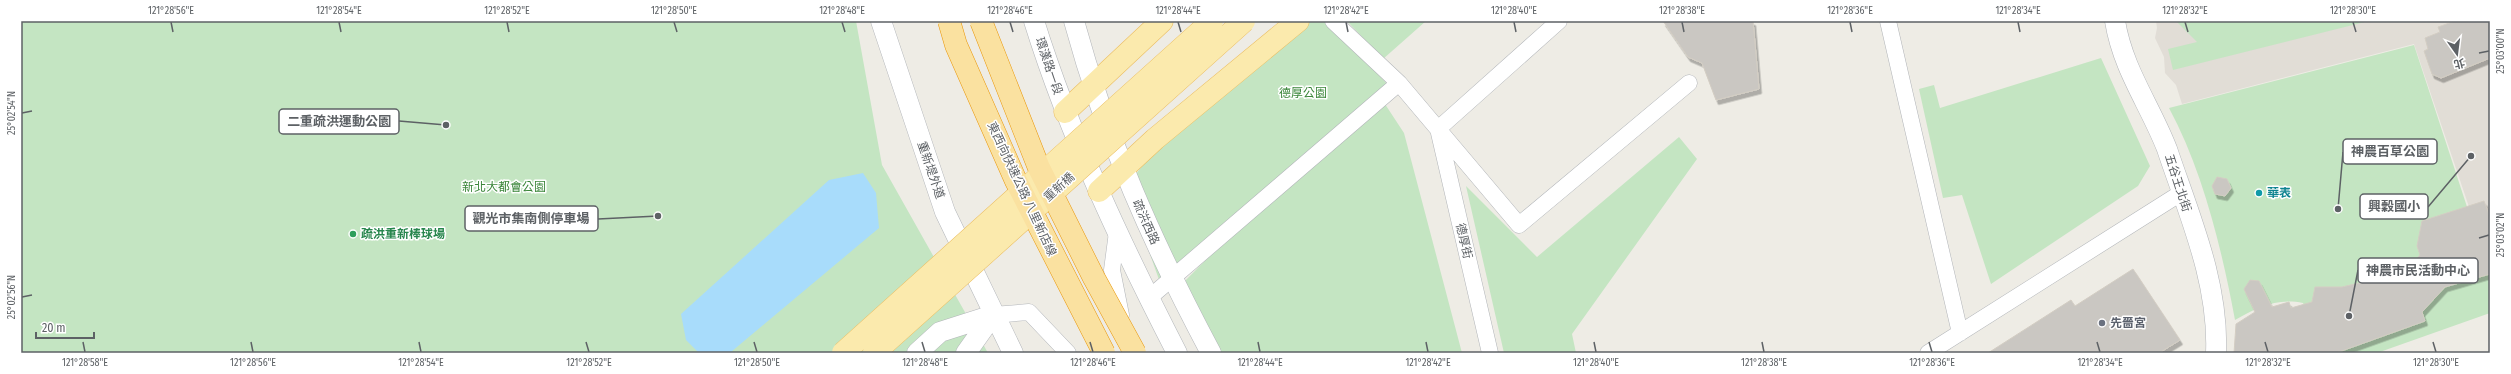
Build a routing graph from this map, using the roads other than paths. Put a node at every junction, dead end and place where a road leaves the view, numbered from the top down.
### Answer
1 (881, 21) edge
2 (949, 21) edge
3 (981, 21) edge
4 (1034, 21) edge
5 (1074, 21) edge
6 (1162, 21) edge
7 (1212, 21) edge
8 (1244, 21) edge
9 (1298, 21) edge
10 (1333, 21) edge
11 (1559, 21) edge
12 (1888, 21) edge
13 (2114, 21) edge
14 (1399, 83) junction
15 (1689, 83) dead end
16 (1093, 85) junction
17 (1065, 112) junction
18 (1438, 129) junction
19 (1122, 170) junction
20 (1099, 192) junction
21 (2181, 193) junction
22 (1117, 232) junction
23 (1172, 278) junction
24 (1149, 298) junction
25 (993, 315) junction
26 (1960, 333) junction
27 (843, 353) edge
28 (874, 353) edge
29 (917, 353) edge
30 (966, 353) edge
31 (1012, 353) edge
32 (1068, 353) edge
33 (1104, 353) edge
34 (1135, 353) edge
35 (1141, 353) edge
36 (1177, 353) edge
37 (1211, 353) edge
38 (1490, 353) edge
39 (1928, 353) edge
40 (2216, 353) edge

1 - 25 street, 重新堤外道
2 - 33 highway, 東西向快速公路 八里新店線, bridge
3 - 34 highway, 東西向快速公路 八里新店線, bridge
4 - 17 street, 環漢路一段
5 - 16 street
6 - 16 main road
7 - 27 main road, 重新橋, bridge
8 - 28 main road, 重新橋, bridge
9 - 19 main road
10 - 14 street
11 - 18 street
12 - 26 street
13 - 21 street, 五谷王北街
14 - 18 street
14 - 23 street
15 - 18 street
16 - 17 main road
16 - 19 street, 疏洪西路
17 - 20 street
18 - 38 street, 德厚街
19 - 20 main road
19 - 23 street, 疏洪西路
20 - 22 street
21 - 26 street
21 - 40 street, 五谷王北街
22 - 24 street
22 - 35 street
23 - 24 street
23 - 37 street, 疏洪西路
24 - 36 street
25 - 29 street
25 - 30 street
25 - 31 street, 重新堤外道
25 - 32 street
26 - 39 street

